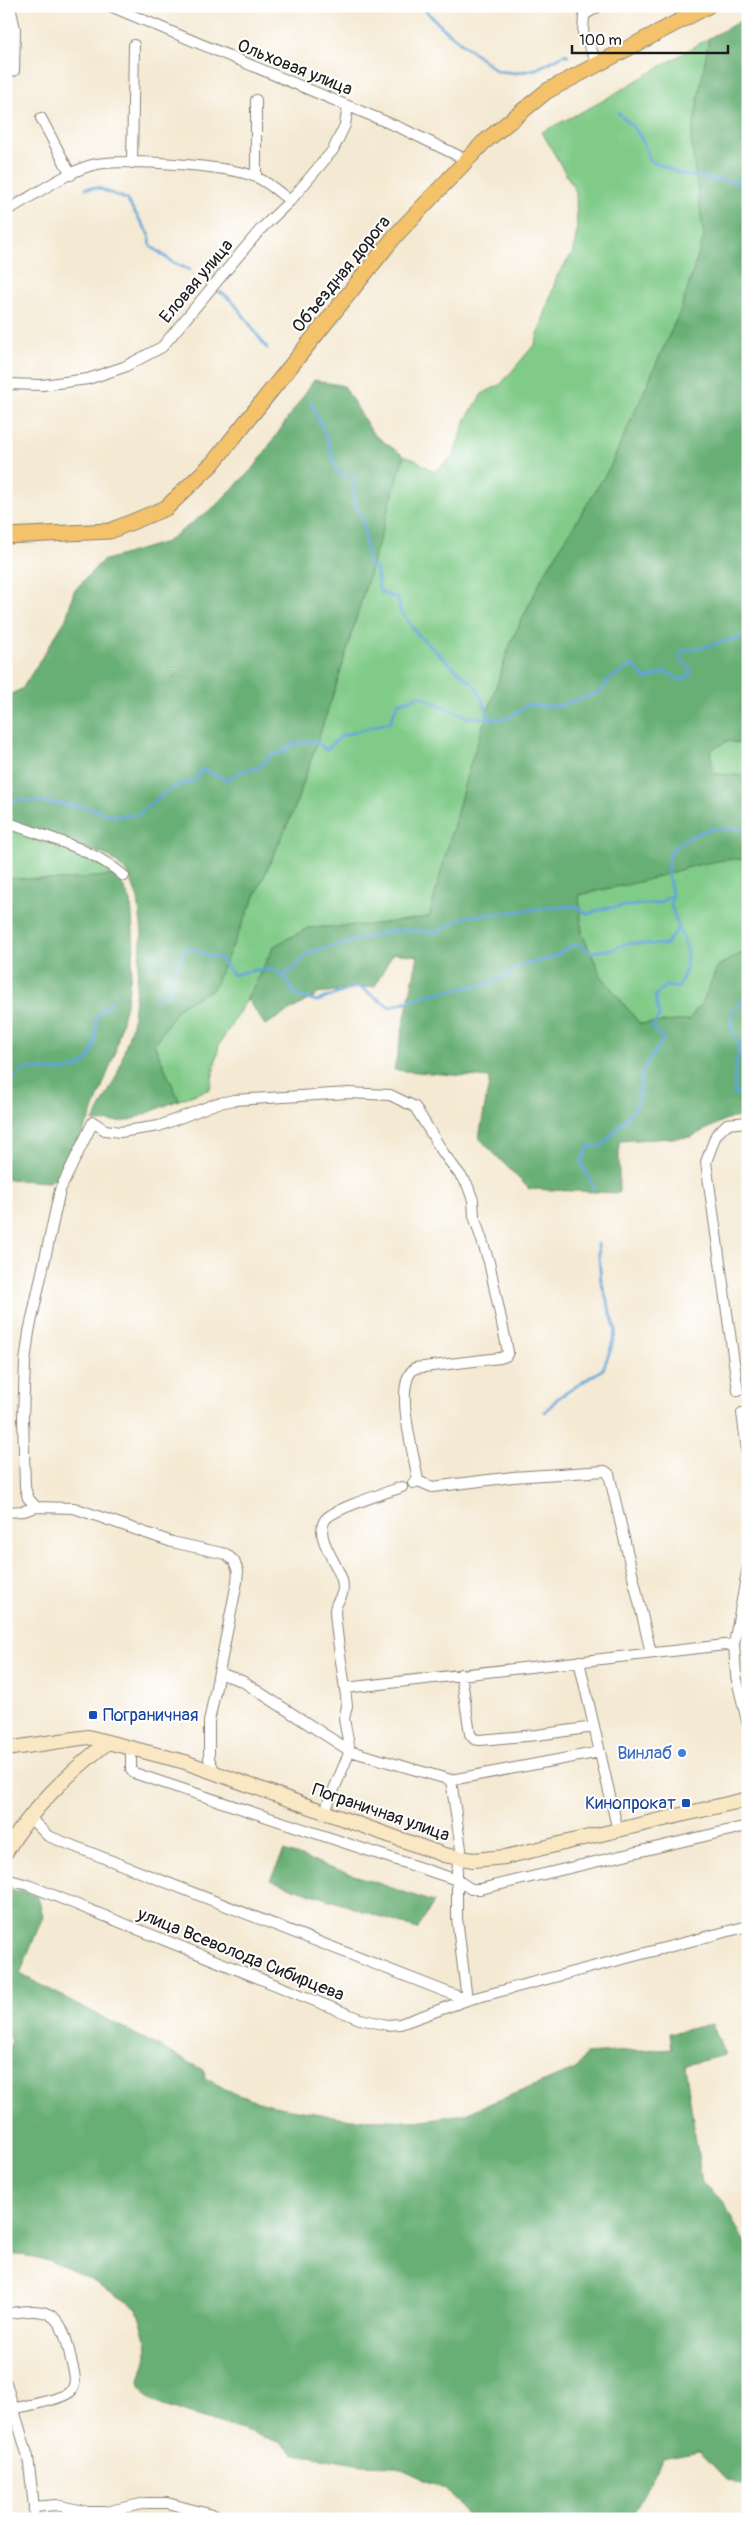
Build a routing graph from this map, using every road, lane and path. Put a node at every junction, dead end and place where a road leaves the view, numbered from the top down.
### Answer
1 (10, 6) edge
2 (110, 6) edge
3 (599, 6) edge
4 (708, 6) edge
5 (134, 45) dead end
6 (598, 64) junction
7 (14, 71) dead end
8 (256, 100) dead end
9 (348, 106) junction
10 (41, 118) dead end
11 (467, 160) junction
12 (132, 163) junction
13 (71, 175) junction
14 (256, 177) junction
15 (290, 201) junction
16 (6, 211) edge
17 (6, 384) edge
18 (6, 536) edge
19 (6, 822) edge
20 (124, 876) dead end
21 (748, 1122) edge
22 (738, 1391) dead end
23 (742, 1413) dead end
24 (748, 1457) edge
25 (402, 1487) dead end
26 (36, 1507) junction
27 (6, 1512) edge
28 (748, 1567) edge
29 (734, 1644) junction
30 (651, 1653) junction
31 (579, 1661) junction
32 (219, 1673) junction
33 (461, 1674) junction
34 (345, 1688) junction
35 (748, 1725) edge
36 (594, 1727) junction
37 (108, 1742) junction
38 (131, 1747) junction
39 (6, 1749) edge
40 (350, 1751) junction
41 (600, 1752) junction
42 (215, 1772) junction
43 (451, 1780) junction
44 (748, 1799) edge
45 (324, 1813) junction
46 (29, 1817) junction
47 (742, 1828) dead end
48 (618, 1831) junction
49 (6, 1852) edge
50 (460, 1858) junction
51 (6, 1879) edge
52 (457, 1880) junction
53 (748, 1926) edge
54 (467, 2000) junction
55 (6, 2314) edge
56 (6, 2383) edge
57 (10, 2409) edge
58 (34, 2507) junction
59 (33, 2519) edge
60 (228, 2519) edge

1 - 7 street
2 - 9 street, Ольховая улица
3 - 6 street
4 - 6 main road, Объездная дорога
5 - 12 street
6 - 11 main road, Объездная дорога
8 - 14 street
9 - 11 street, Ольховая улица
9 - 15 street, Еловая улица
10 - 13 street
11 - 18 main road, Объездная дорога
12 - 13 street
12 - 14 street
13 - 16 street
14 - 15 street
15 - 17 street, Еловая улица
19 - 20 street
21 - 22 street
23 - 24 street
25 - 34 street
26 - 27 street
26 - 30 street
26 - 32 street
28 - 29 street
29 - 30 street
29 - 35 street
30 - 31 street
31 - 33 street
31 - 36 street
32 - 40 street
32 - 42 street
33 - 34 street
33 - 36 street
34 - 40 street
36 - 41 street
37 - 38 main road, Пограничная улица
37 - 39 main road, Пограничная улица
37 - 46 main road
38 - 42 main road, Пограничная улица
38 - 52 street
40 - 43 street
40 - 45 street
41 - 43 street
41 - 48 street
42 - 45 main road, Пограничная улица
43 - 50 street
44 - 48 main road, Пограничная улица
45 - 50 main road, Пограничная улица
46 - 49 main road
46 - 54 street, улица Всеволода Сибирцева
47 - 52 street
48 - 50 main road, Пограничная улица
50 - 52 street
51 - 54 street, улица Всеволода Сибирцева
52 - 54 street
53 - 54 street, улица Всеволода Сибирцева
55 - 57 street
56 - 57 street
57 - 58 street
58 - 59 street
58 - 60 street

